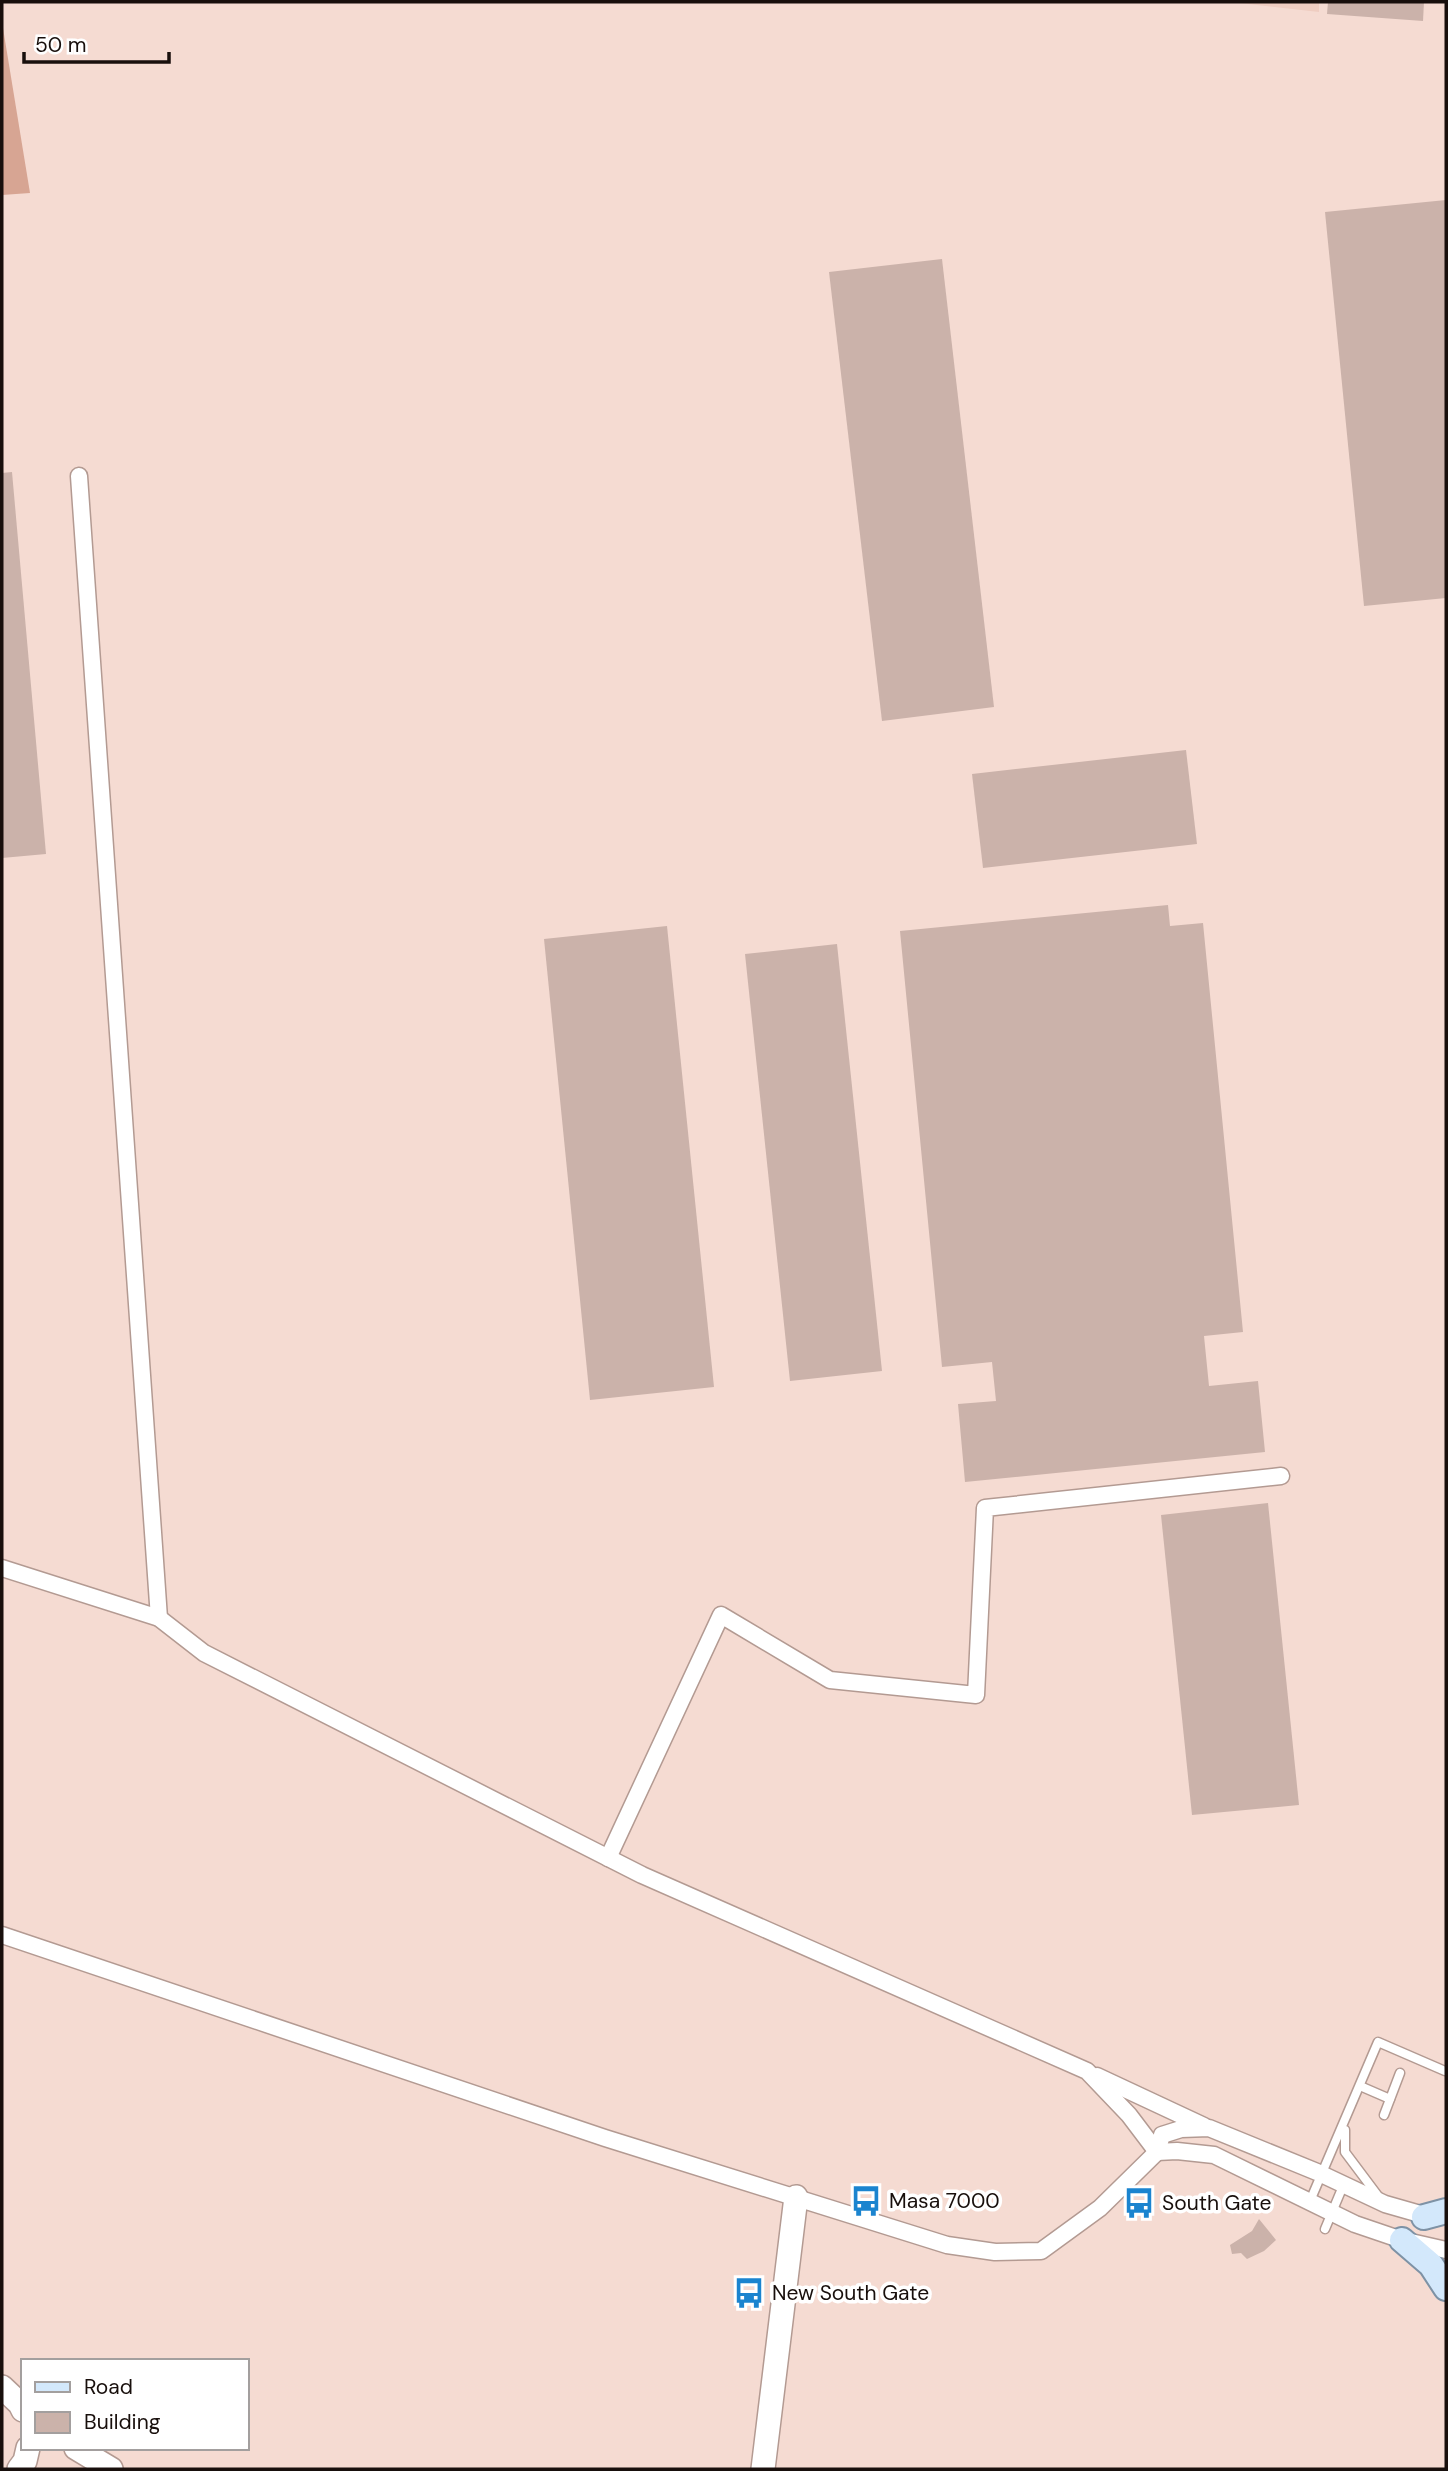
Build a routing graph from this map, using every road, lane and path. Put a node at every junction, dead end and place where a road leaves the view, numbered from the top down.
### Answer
1 (79, 476) dead end
2 (1282, 1476) dead end
3 (2, 1568) edge
4 (159, 1618) junction
5 (608, 1858) junction
6 (2, 1935) edge
7 (1087, 2071) junction
8 (1445, 2071) edge
9 (1399, 2073) dead end
10 (1360, 2086) junction
11 (1390, 2099) junction
12 (1384, 2115) dead end
13 (1346, 2120) junction
14 (1209, 2128) junction
15 (1157, 2152) junction
16 (1322, 2175) junction
17 (1343, 2186) junction
18 (796, 2197) junction
19 (1310, 2201) junction
20 (1385, 2204) junction
21 (1332, 2212) junction
22 (1439, 2216) edge
23 (1325, 2229) dead end
24 (1402, 2240) junction
25 (1446, 2250) edge
26 (1446, 2288) edge
27 (2, 2387) edge
28 (21, 2406) edge
29 (27, 2450) edge
30 (79, 2450) edge
31 (19, 2469) edge
32 (111, 2469) edge
33 (763, 2469) edge

1 - 4 street
2 - 5 street
3 - 4 street
4 - 5 street
5 - 7 street
6 - 18 street
7 - 14 street
7 - 15 street
8 - 10 lane
9 - 11 lane
10 - 11 lane
10 - 13 lane
11 - 12 lane
13 - 16 lane
13 - 20 lane
14 - 15 street
14 - 16 street
15 - 18 street
15 - 19 street
16 - 17 street
16 - 19 lane
17 - 20 street
17 - 21 lane
18 - 33 street
19 - 21 street
20 - 22 street
21 - 23 lane
21 - 24 street
24 - 25 street
24 - 26 main road
27 - 28 street
29 - 31 street
30 - 32 street

